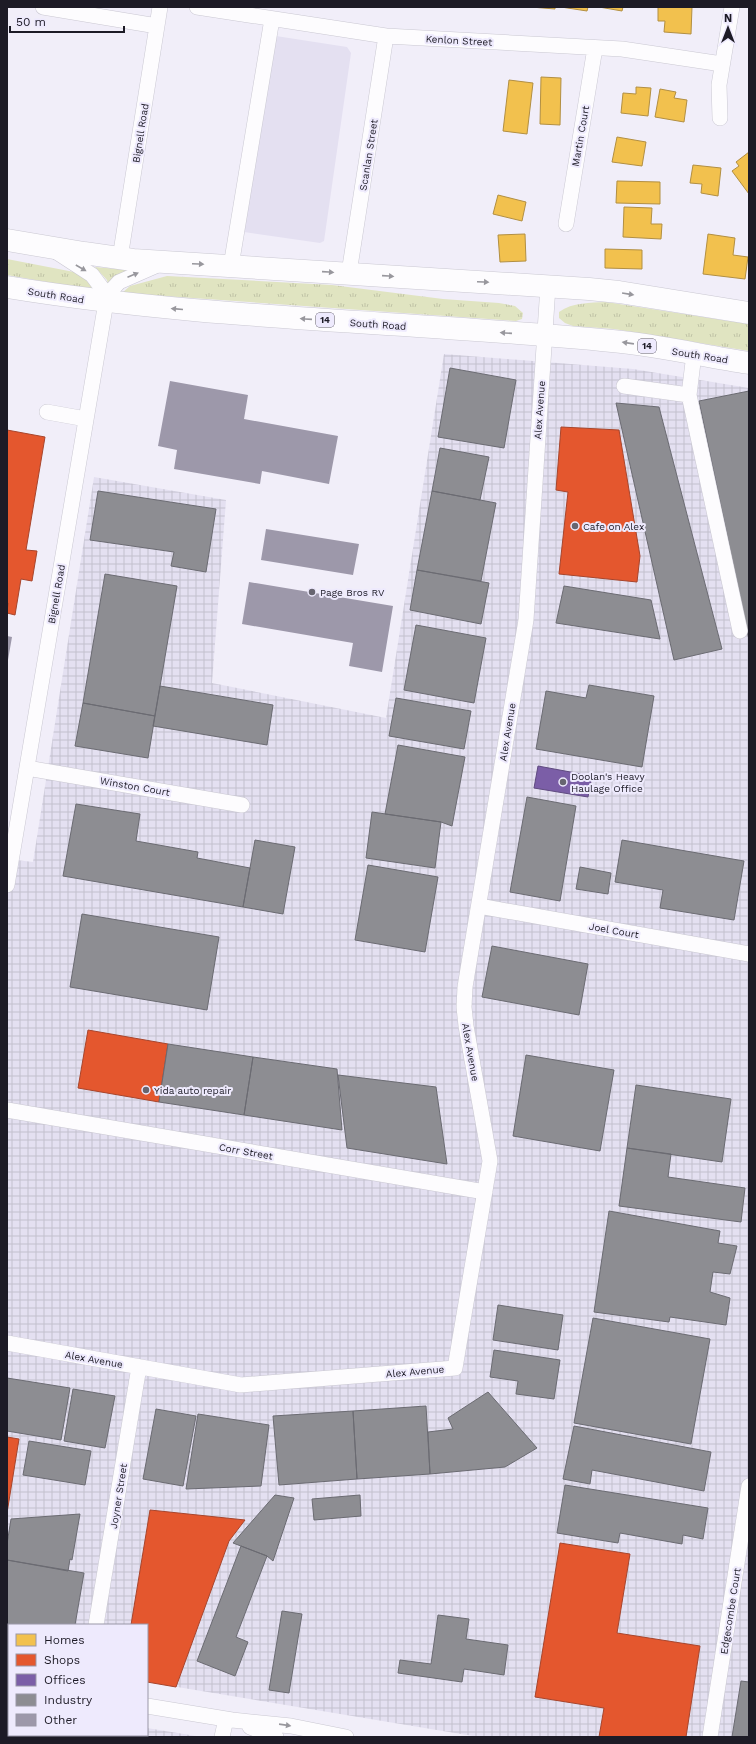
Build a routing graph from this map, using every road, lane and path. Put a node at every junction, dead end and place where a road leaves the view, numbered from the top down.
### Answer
1 (43, 7) edge
2 (160, 7) edge
3 (197, 7) edge
4 (732, 7) edge
5 (272, 19) junction
6 (157, 26) junction
7 (386, 36) junction
8 (595, 48) junction
9 (722, 64) junction
10 (720, 118) dead end
11 (566, 224) dead end
12 (7, 240) edge
13 (49, 248) junction
14 (120, 258) junction
15 (165, 262) junction
16 (231, 266) junction
17 (349, 273) junction
18 (548, 286) junction
19 (7, 287) edge
20 (106, 298) junction
21 (749, 313) edge
22 (545, 336) junction
23 (694, 354) junction
24 (749, 363) edge
25 (624, 386) dead end
26 (689, 396) junction
27 (47, 412) dead end
28 (86, 419) junction
29 (740, 631) dead end
30 (27, 768) junction
31 (242, 805) dead end
32 (11, 840) edge
33 (7, 886) edge
34 (479, 906) junction
35 (749, 954) edge
36 (7, 1110) edge
37 (485, 1192) junction
38 (7, 1343) edge
39 (139, 1367) junction
40 (749, 1486) edge
41 (96, 1624) edge
42 (148, 1706) edge
43 (229, 1719) junction
44 (222, 1737) edge
45 (276, 1737) edge
46 (346, 1737) edge
47 (710, 1737) edge

1 - 6 street
2 - 6 street, Bignell Road
3 - 5 street, Kenlon Street
4 - 9 street
5 - 7 street, Kenlon Street
5 - 16 street
6 - 14 street, Bignell Road
7 - 8 street, Kenlon Street
7 - 17 street, Scanlan Street
8 - 9 street, Kenlon Street
8 - 11 street, Martin Court
9 - 10 street
12 - 13 highway
13 - 14 highway
13 -> 20 street
14 - 15 highway
15 -> 16 highway
20 -> 15 street
16 -> 17 highway
17 -> 18 highway
18 -> 21 highway
18 - 22 street, Alex Avenue
19 - 20 highway, South Road / 14
22 -> 20 highway, South Road / 14
20 - 28 street, Bignell Road
23 -> 22 highway, South Road / 14
22 - 34 street, Alex Avenue
23 - 24 highway, South Road / 14
23 - 26 street
25 - 26 street
26 - 29 street
27 - 28 street
28 - 30 street, Bignell Road
30 - 31 street, Winston Court
30 - 32 street, Bignell Road
32 - 33 street, Bignell Road
34 - 35 street, Joel Court
34 - 37 street, Alex Avenue
36 - 37 street, Corr Street
37 - 39 street, Alex Avenue
38 - 39 street, Alex Avenue
39 - 41 street, Joyner Street
40 - 47 street, Edgecombe Court
42 - 43 street
43 - 44 street
43 - 45 street
43 -> 46 street

